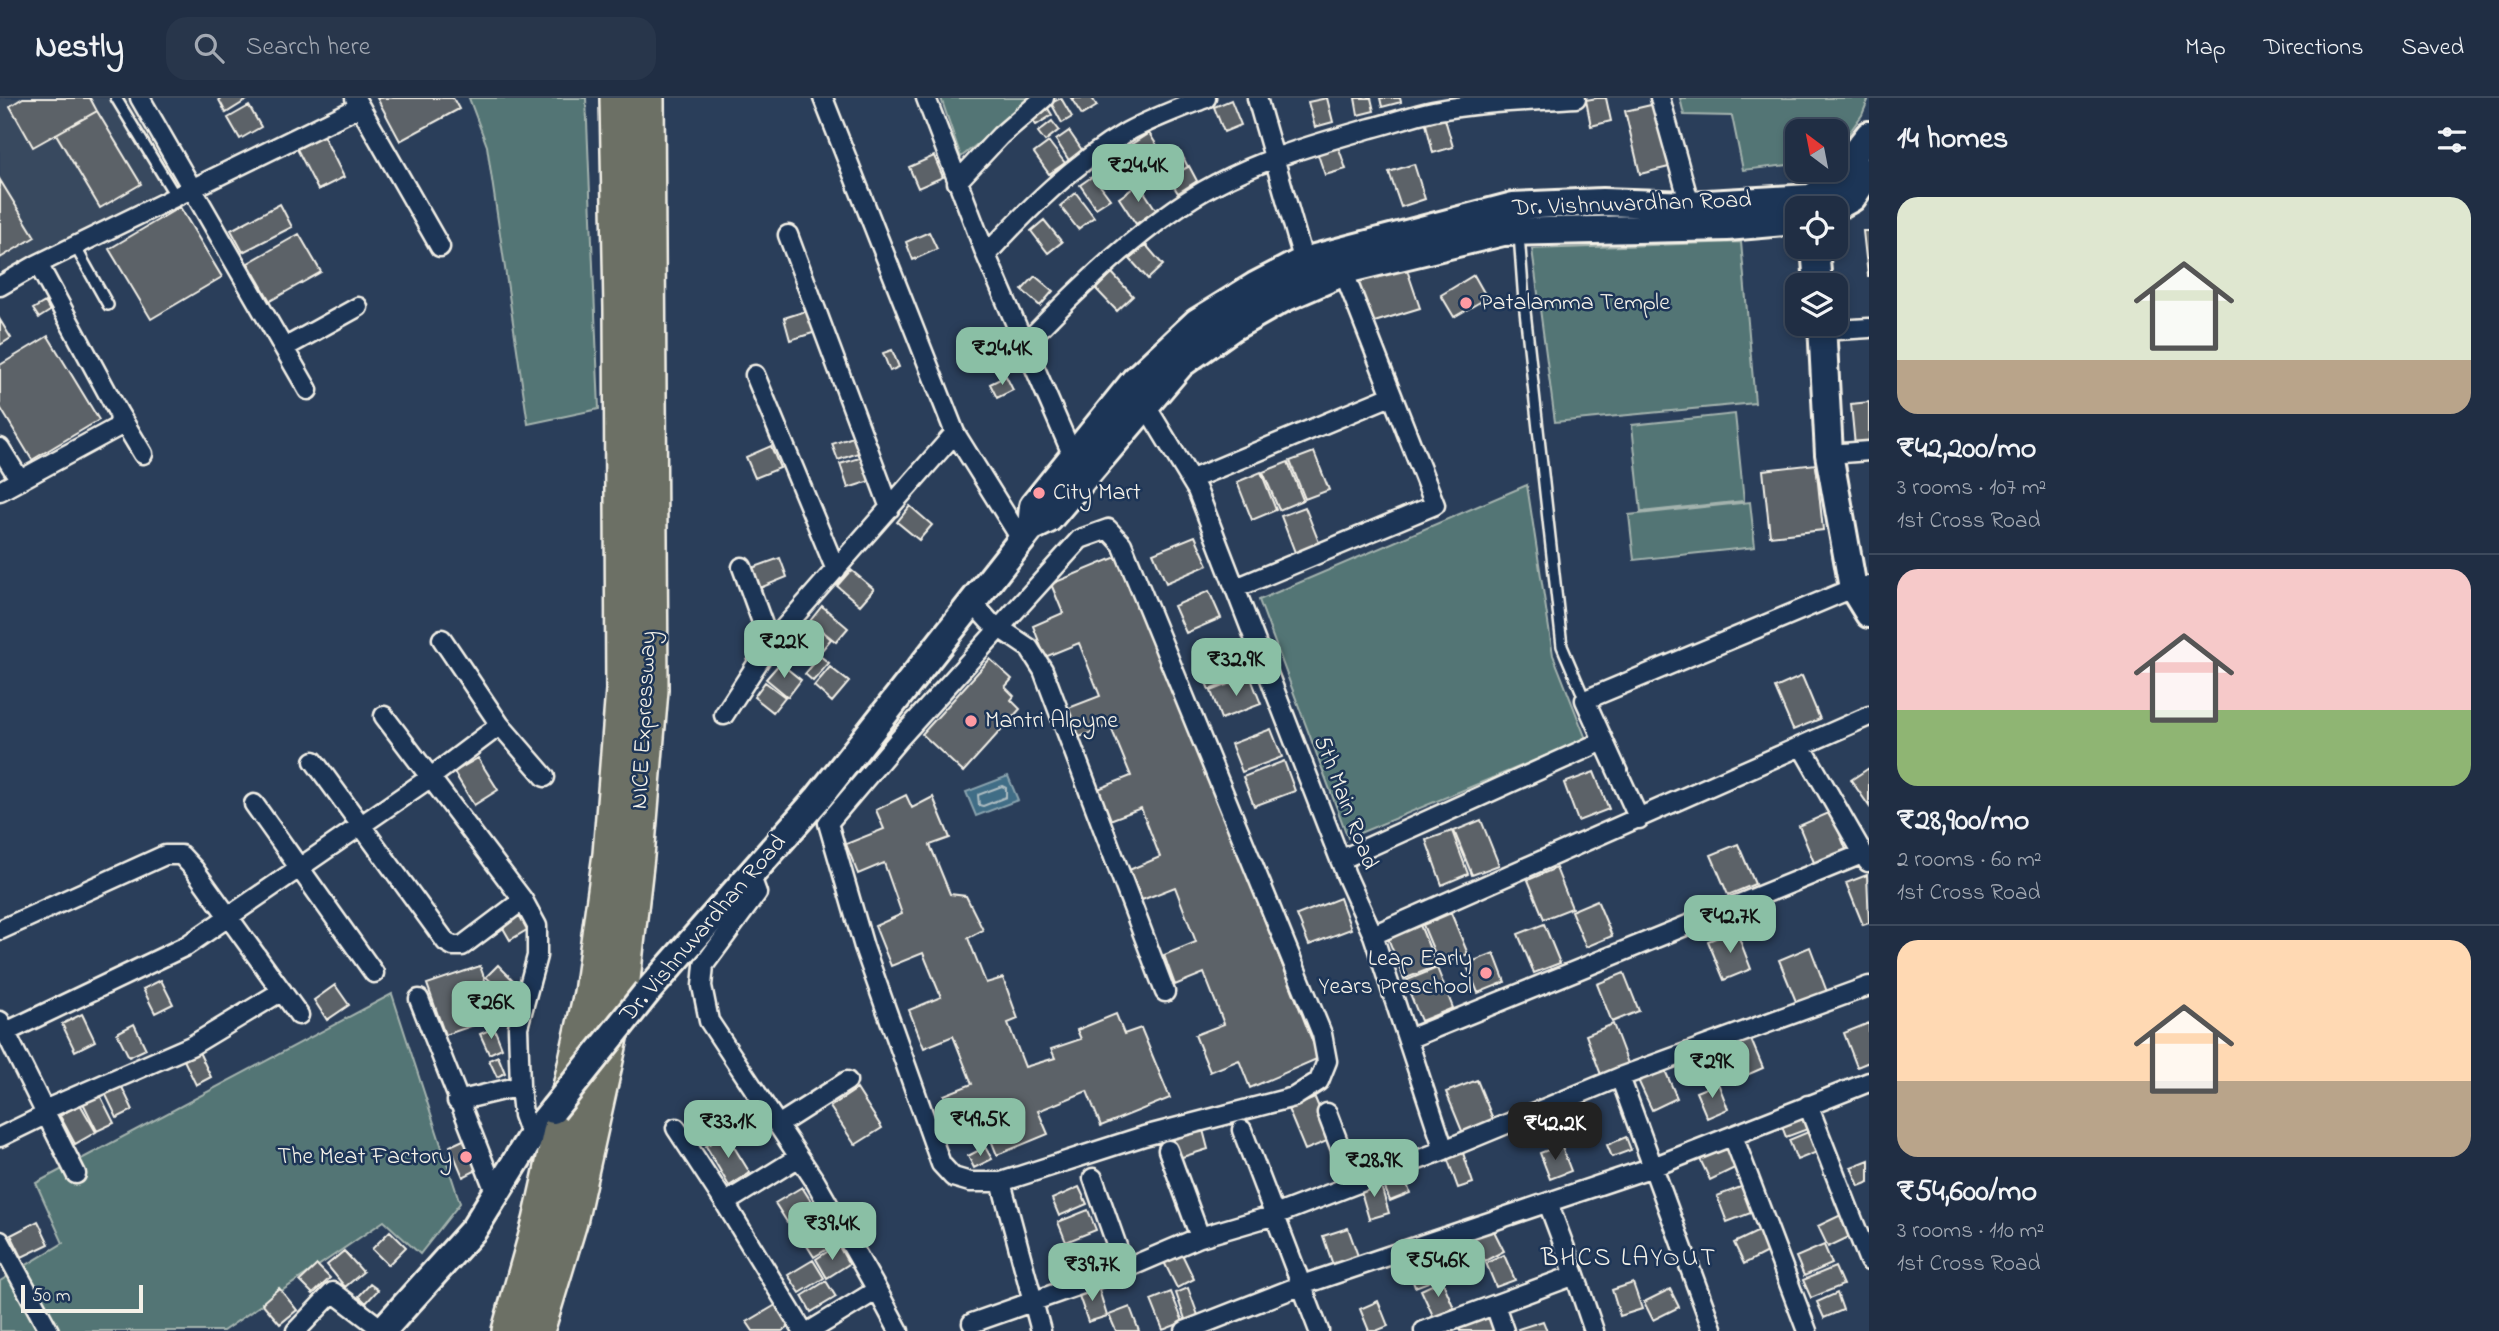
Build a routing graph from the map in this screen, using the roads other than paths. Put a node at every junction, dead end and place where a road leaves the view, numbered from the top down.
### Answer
1 (116, 98) edge
2 (140, 98) edge
3 (617, 98) edge
4 (647, 98) edge
5 (823, 98) edge
6 (926, 98) edge
7 (1044, 98) edge
8 (1206, 98) edge
9 (1257, 98) edge
10 (1576, 98) edge
11 (1660, 98) edge
12 (1555, 99) edge
13 (357, 102) edge
14 (1869, 135) edge
15 (1275, 158) junction
16 (1869, 172) edge
17 (957, 182) junction
18 (193, 188) junction
19 (1836, 196) edge
20 (1838, 196) edge
21 (176, 197) junction
22 (1785, 201) edge
23 (1690, 205) junction
24 (1785, 222) edge
25 (1518, 232) junction
26 (788, 235) dead end
27 (75, 246) junction
28 (440, 247) dead end
29 (986, 256) junction
30 (38, 264) junction
31 (1344, 272) junction
32 (1308, 273) junction
33 (0, 286) edge
34 (108, 305) dead end
35 (358, 307) dead end
36 (1848, 328) edge
37 (1869, 328) edge
38 (1822, 336) edge
39 (1025, 344) junction
40 (284, 348) junction
41 (755, 375) dead end
42 (308, 390) dead end
43 (1391, 396) junction
44 (1146, 406) junction
45 (119, 414) junction
46 (955, 433) junction
47 (0, 448) edge
48 (1869, 450) edge
49 (143, 454) dead end
50 (1072, 454) junction
51 (1829, 454) junction
52 (1192, 479) junction
53 (20, 480) junction
54 (0, 491) edge
55 (890, 508) junction
56 (1026, 534) junction
57 (743, 567) dead end
58 (836, 570) junction
59 (1236, 587) junction
60 (1861, 587) edge
61 (972, 602) junction
62 (1869, 614) edge
63 (999, 629) junction
64 (442, 639) dead end
65 (770, 645) junction
66 (1585, 700) junction
67 (724, 715) dead end
68 (384, 716) dead end
69 (1869, 716) edge
70 (500, 725) junction
71 (870, 733) junction
72 (1603, 741) junction
73 (893, 747) junction
74 (1802, 747) junction
75 (314, 761) dead end
76 (431, 777) junction
77 (545, 777) dead end
78 (254, 804) dead end
79 (1639, 819) junction
80 (361, 826) junction
81 (1865, 859) edge
82 (1340, 860) junction
83 (300, 868) junction
84 (750, 874) junction
85 (523, 900) junction
86 (230, 918) junction
87 (0, 930) edge
88 (1373, 935) junction
89 (374, 973) dead end
90 (1869, 986) edge
91 (282, 991) junction
92 (1165, 992) dead end
93 (419, 999) dead end
94 (299, 1015) dead end
95 (3, 1027) edge
96 (1408, 1039) junction
97 (1620, 1077) junction
98 (847, 1081) dead end
99 (1869, 1082) edge
100 (520, 1086) junction
101 (457, 1101) junction
102 (1808, 1105) junction
103 (44, 1110) junction
104 (1327, 1113) dead end
105 (778, 1125) junction
106 (676, 1128) dead end
107 (1242, 1130) dead end
108 (1733, 1136) junction
109 (0, 1137) edge
110 (531, 1137) junction
111 (1168, 1150) dead end
112 (1444, 1150) junction
113 (799, 1157) junction
114 (1653, 1167) junction
115 (76, 1174) dead end
116 (1093, 1178) dead end
117 (1001, 1182) junction
118 (1354, 1184) junction
119 (496, 1194) junction
120 (725, 1203) junction
121 (1548, 1203) junction
122 (1275, 1214) junction
123 (1200, 1237) junction
124 (0, 1241) edge
125 (1869, 1261) edge
126 (1125, 1269) junction
127 (1575, 1275) junction
128 (1302, 1285) junction
129 (877, 1290) junction
130 (1031, 1301) junction
131 (1495, 1305) junction
132 (972, 1323) dead end
133 (1224, 1324) edge
134 (45, 1330) edge
135 (296, 1331) edge
136 (382, 1331) edge
137 (509, 1331) edge
138 (537, 1331) edge
139 (803, 1331) edge
140 (810, 1331) edge
141 (899, 1331) edge
142 (1041, 1331) edge
143 (1185, 1331) edge
144 (1319, 1331) edge
145 (1424, 1331) edge
146 (1504, 1331) edge
147 (1594, 1331) edge
148 (1713, 1331) edge
149 (1807, 1331) edge

1 - 21 lane
2 - 18 street
3 - 137 highway, NICE Expressway
4 - 138 highway, NICE Expressway
5 - 46 street
6 - 17 street
7 - 17 street
8 - 29 street
9 - 15 street
10 - 12 street
11 - 23 street
12 - 15 street
13 - 18 street
13 - 28 street
14 - 19 main road
15 - 32 street
15 - 39 street
16 - 20 main road
17 - 29 street
18 - 21 street
18 - 40 street
21 - 27 street
22 - 23 main road, Dr. Vishnuvardhan Road
23 - 32 main road, Dr. Vishnuvardhan Road
24 - 25 main road, Dr. Vishnuvardhan Road
25 - 31 main road, Dr. Vishnuvardhan Road
25 - 66 lane
26 - 55 street
27 - 30 street
27 - 34 lane
29 - 39 street
30 - 33 street
30 - 45 street
31 - 32 main road, Dr. Vishnuvardhan Road
31 - 43 street
32 - 44 main road, Dr. Vishnuvardhan Road
32 - 50 main road, Dr. Vishnuvardhan Road
35 - 40 street
36 - 37 street
38 - 51 main road
39 - 50 street
40 - 42 street
41 - 58 street
43 - 52 street
43 - 59 street
44 - 52 street, 5th Main Road
44 - 56 main road, Dr. Vishnuvardhan Road
45 - 49 street
45 - 53 street
46 - 55 street
46 - 56 street
47 - 53 street
48 - 51 street
50 - 56 main road, Dr. Vishnuvardhan Road
51 - 60 main road
52 - 59 street, 5th Main Road
53 - 54 street
55 - 58 street
56 - 61 main road, Dr. Vishnuvardhan Road
57 - 65 street
58 - 65 street
59 - 82 street, 5th Main Road
60 - 62 main road
60 - 66 street
61 - 63 street
61 - 71 main road, Dr. Vishnuvardhan Road
63 - 73 street
63 - 92 street
63 - 117 street
64 - 70 street
65 - 67 street
66 - 72 street
68 - 76 street
69 - 74 street
70 - 76 street
70 - 77 street
71 - 73 street
71 - 84 main road, Dr. Vishnuvardhan Road
72 - 79 street
72 - 82 street
73 - 117 street
74 - 79 street
74 - 81 street
75 - 80 street
76 - 80 street
76 - 85 street
78 - 83 street
79 - 88 street
80 - 83 street
80 - 85 street
81 - 96 street
82 - 88 street, 5th Main Road
83 - 86 street
83 - 89 street
84 - 105 street
84 - 110 main road, Dr. Vishnuvardhan Road, bridge
85 - 100 street
86 - 87 street
86 - 91 street
86 - 95 street
88 - 96 street, 5th Main Road
90 - 97 street
91 - 94 street
91 - 103 street
93 - 101 street
95 - 103 street
96 - 112 street, 5th Main Road
97 - 112 street
97 - 114 street
98 - 105 street
99 - 102 street
100 - 101 street
100 - 110 street
101 - 119 street
102 - 108 street
102 - 125 street
103 - 109 street
103 - 115 street
104 - 118 street
105 - 113 street
106 - 120 street
107 - 122 street
108 - 114 street
108 - 149 street
110 - 119 main road, Dr. Vishnuvardhan Road
111 - 123 street
112 - 118 street
113 - 120 street
113 - 129 street
114 - 121 street
114 - 148 street
116 - 126 street
117 - 130 street
118 - 122 street
119 - 136 main road, Dr. Vishnuvardhan Road
120 - 139 street
121 - 127 street
121 - 128 street
122 - 123 street
122 - 128 street
123 - 126 street
124 - 134 street
126 - 130 street
127 - 131 street
127 - 147 street
128 - 133 street
128 - 144 street
129 - 140 street
129 - 141 street
130 - 132 street
130 - 142 street
131 - 145 street
131 - 146 street
133 - 143 street
135 - 136 street

